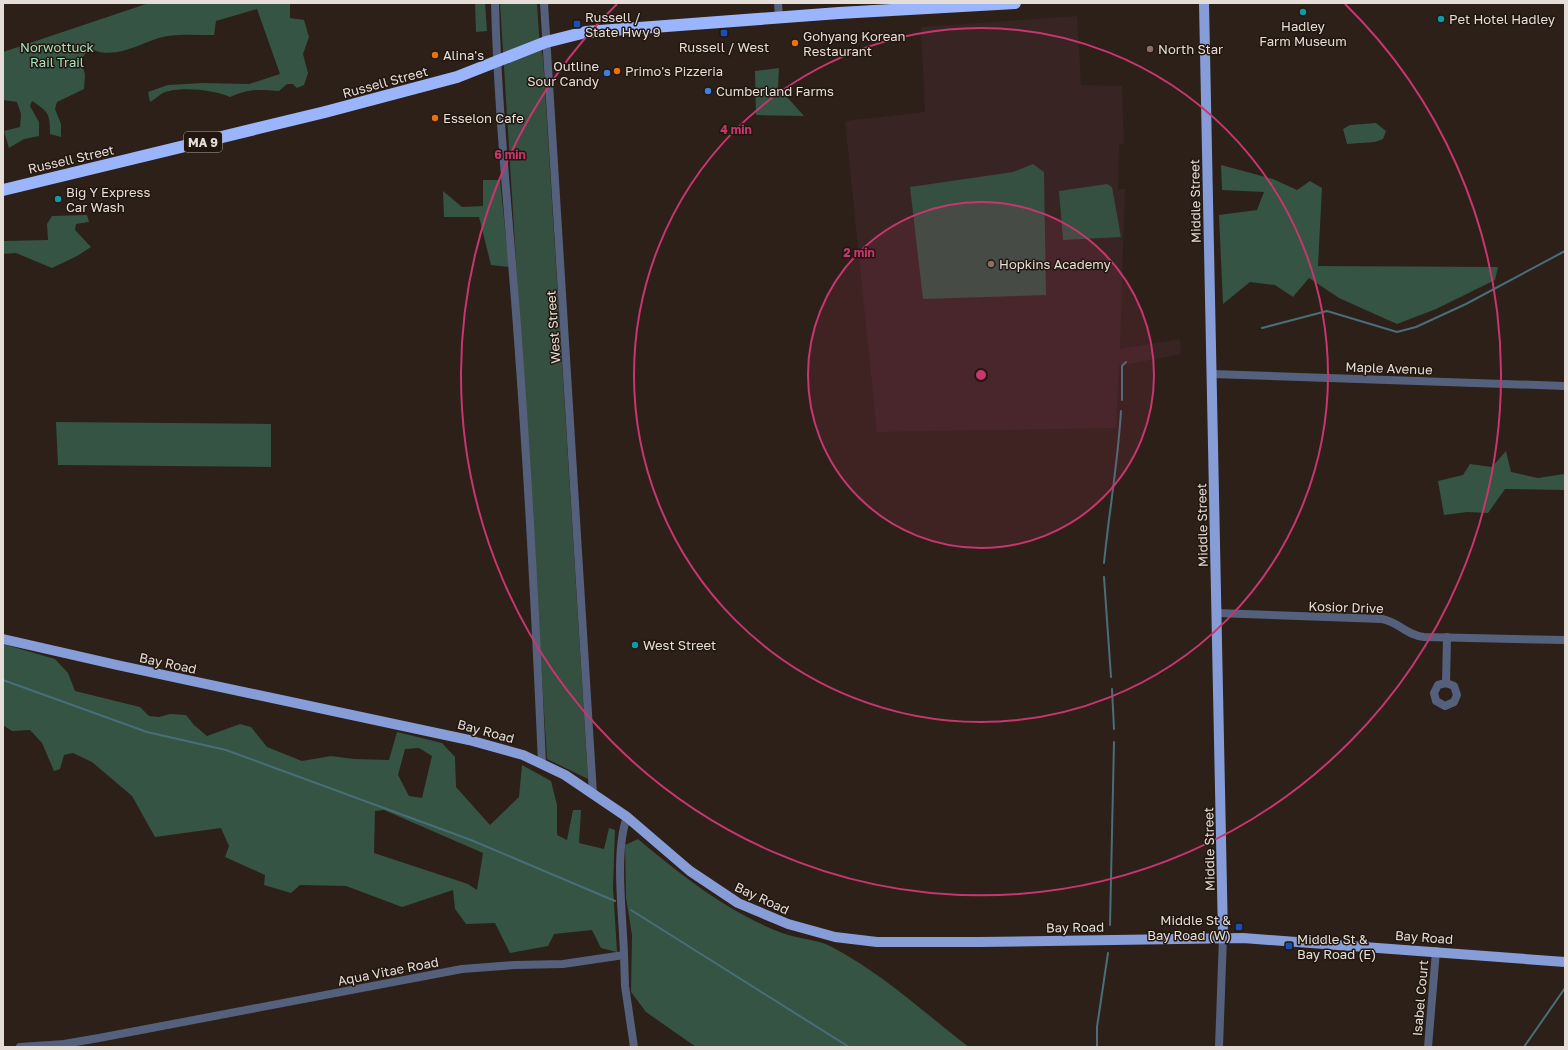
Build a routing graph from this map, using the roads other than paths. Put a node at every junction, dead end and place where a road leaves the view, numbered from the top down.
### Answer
1 (495, 3) edge
2 (544, 3) edge
3 (778, 3) edge
4 (1015, 3) edge
5 (1204, 3) edge
6 (779, 17) junction
7 (546, 42) junction
8 (497, 62) junction
9 (3, 190) edge
10 (1212, 374) junction
11 (1565, 386) edge
12 (1217, 613) junction
13 (1446, 637) junction
14 (3, 639) edge
15 (1565, 640) edge
16 (1446, 683) dead end
17 (542, 763) junction
18 (594, 794) junction
19 (627, 817) junction
20 (1223, 937) junction
21 (1436, 951) junction
22 (624, 955) junction
23 (1565, 962) edge
24 (20, 1047) edge
25 (634, 1047) edge
26 (1219, 1047) edge
27 (1428, 1047) edge

1 - 8 street
2 - 7 street, West Street
3 - 6 street
4 - 6 highway, Russell Street / MA 9
5 - 10 main road, Middle Street
6 - 7 highway, Russell Street / MA 9
7 - 8 highway, Russell Street / MA 9
7 - 18 street, West Street
8 - 9 highway, Russell Street / MA 9
8 - 17 street
10 - 11 street, Maple Avenue
10 - 12 main road, Middle Street
12 - 13 street, Kosior Drive
12 - 20 main road, Middle Street
13 - 15 street, Kosior Drive
13 - 16 street
14 - 17 main road, Bay Road
17 - 18 main road, Bay Road
18 - 19 main road, Bay Road
19 - 20 main road, Bay Road
19 - 22 street
20 - 21 main road, Bay Road
20 - 26 street, Middle Street
21 - 23 main road, Bay Road
21 - 27 street, Isabel Court
22 - 24 street, Aqua Vitae Road
22 - 25 street

